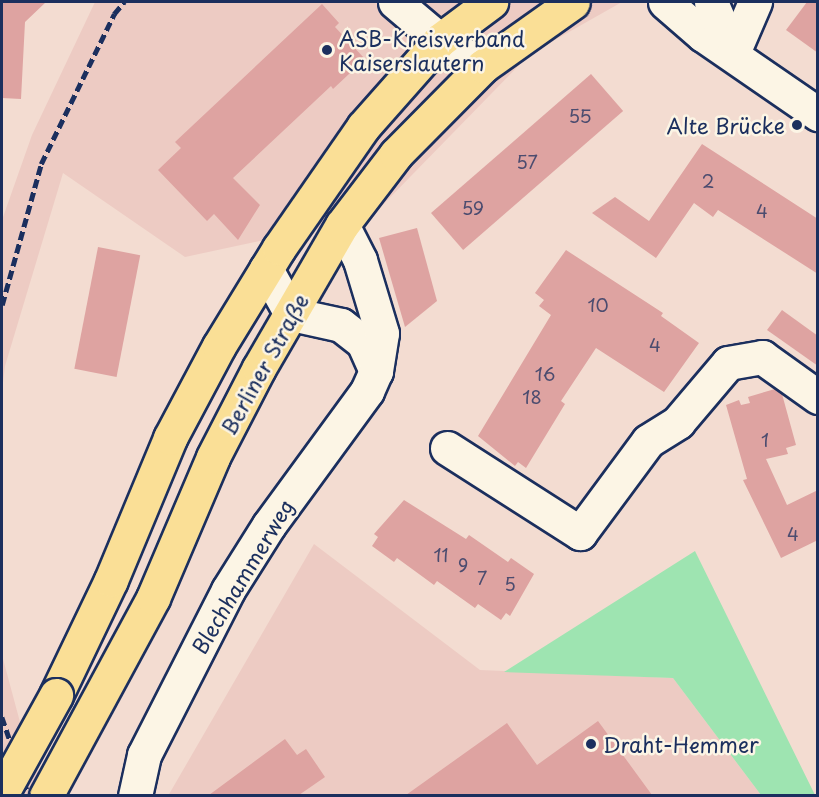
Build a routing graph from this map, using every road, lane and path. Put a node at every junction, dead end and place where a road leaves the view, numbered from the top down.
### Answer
1 (395, 2) edge
2 (491, 2) edge
3 (573, 2) edge
4 (665, 2) edge
5 (711, 2) edge
6 (755, 2) edge
7 (440, 40) junction
8 (734, 53) junction
9 (483, 66) junction
10 (818, 114) edge
11 (342, 225) junction
12 (266, 269) junction
13 (291, 314) junction
14 (376, 371) junction
15 (818, 397) edge
16 (447, 448) dead end
17 (2, 793) edge
18 (46, 795) edge
19 (135, 795) edge

1 - 7 street
2 - 7 main road
3 - 9 main road, Berliner Straße
4 - 8 street
5 - 8 street
6 - 8 street
7 - 9 street
7 - 12 main road
8 - 10 street
9 - 11 main road, Berliner Straße
11 - 13 main road, Berliner Straße
11 - 14 street, Blechhammerweg
12 - 13 street
12 - 17 main road, bridge
13 - 14 street
13 - 18 main road, Berliner Straße
14 - 19 street, Blechhammerweg
15 - 16 street

